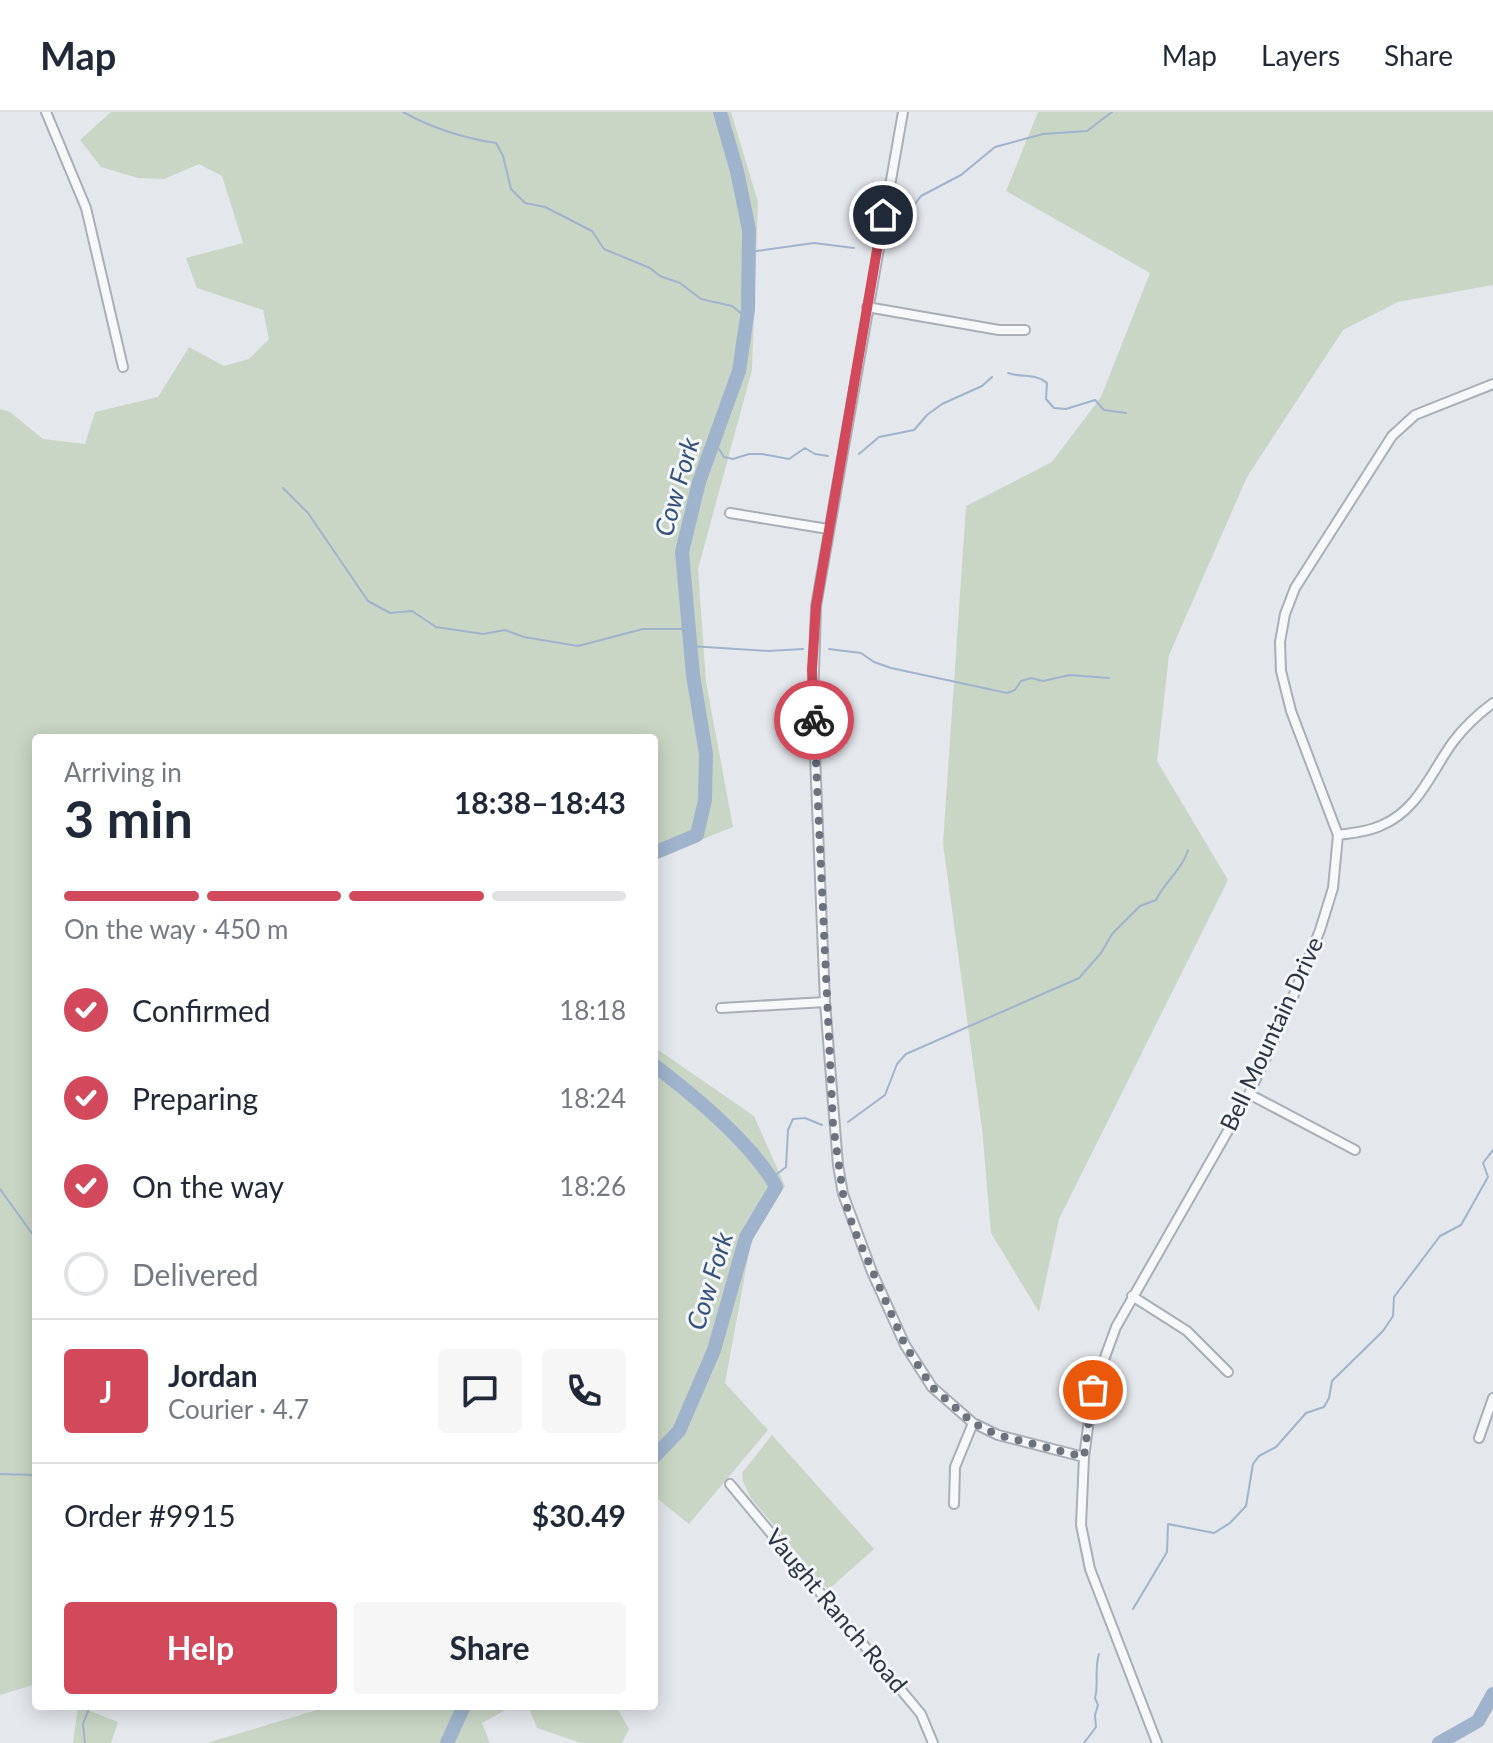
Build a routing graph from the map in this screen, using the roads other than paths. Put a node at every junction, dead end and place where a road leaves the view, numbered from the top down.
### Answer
1 (46, 112) edge
2 (903, 112) edge
3 (867, 307) junction
4 (1025, 330) dead end
5 (123, 367) dead end
6 (1493, 384) edge
7 (730, 513) dead end
8 (828, 529) junction
9 (1493, 703) edge
10 (1338, 835) junction
11 (825, 1002) junction
12 (721, 1008) dead end
13 (1249, 1094) junction
14 (1355, 1150) dead end
15 (1132, 1296) junction
16 (1228, 1372) dead end
17 (1493, 1398) edge
18 (973, 1423) junction
19 (1479, 1438) dead end
20 (1084, 1457) junction
21 (730, 1484) dead end
22 (954, 1504) dead end
23 (933, 1743) edge
24 (1157, 1743) edge

1 - 5 street
2 - 3 street
3 - 4 street
3 - 8 street
6 - 10 street, Bell Mountain Drive
7 - 8 street
8 - 11 street
9 - 10 street
10 - 13 street, Bell Mountain Drive
11 - 12 street
11 - 18 street
13 - 14 street
13 - 15 street, Bell Mountain Drive
15 - 16 street
15 - 20 street, Bell Mountain Drive
17 - 19 street
18 - 20 street
18 - 22 street
20 - 24 street, Bell Mountain Drive
21 - 23 street, Vaught Ranch Road

